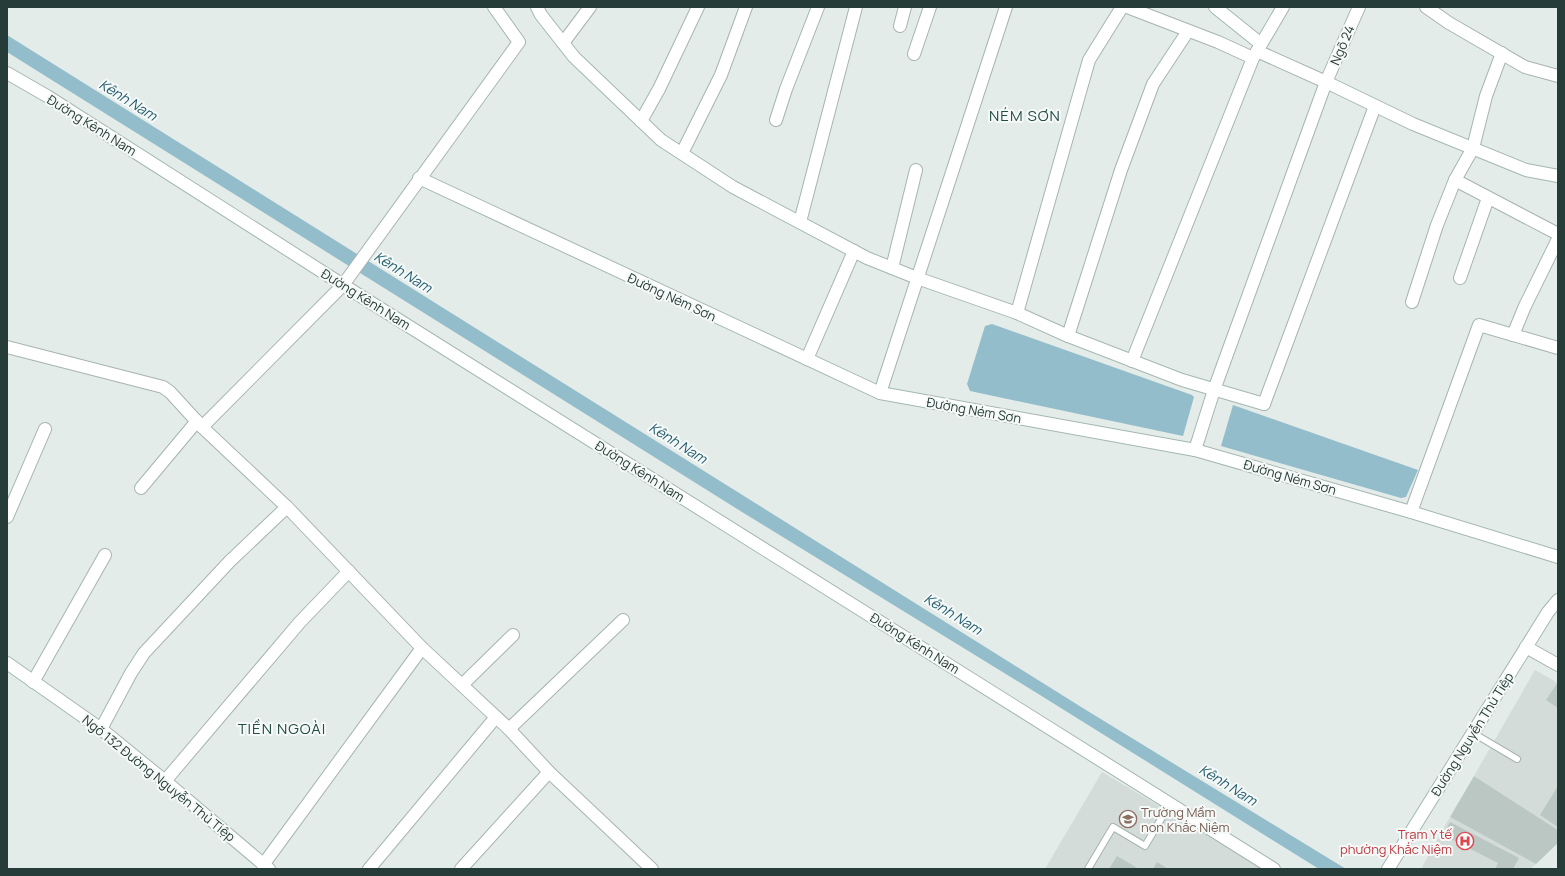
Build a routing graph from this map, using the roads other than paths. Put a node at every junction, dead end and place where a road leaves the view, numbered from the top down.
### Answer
1 (494, 7) edge
2 (537, 7) edge
3 (590, 7) edge
4 (698, 7) edge
5 (746, 7) edge
6 (818, 7) edge
7 (856, 7) edge
8 (905, 7) edge
9 (930, 7) edge
10 (1006, 7) edge
11 (1122, 7) edge
12 (1127, 7) edge
13 (1216, 7) edge
14 (1283, 7) edge
15 (1358, 7) edge
16 (1426, 7) edge
17 (900, 26) dead end
18 (1188, 31) junction
19 (563, 44) junction
20 (1257, 51) junction
21 (1502, 53) junction
22 (914, 54) dead end
23 (7, 73) edge
24 (1558, 76) edge
25 (1326, 82) junction
26 (1375, 106) junction
27 (776, 120) dead end
28 (641, 121) junction
29 (1473, 148) junction
30 (682, 153) junction
31 (916, 170) dead end
32 (1558, 176) edge
33 (419, 178) junction
34 (1455, 180) junction
35 (1488, 198) junction
36 (800, 222) junction
37 (1558, 234) edge
38 (1558, 239) edge
39 (854, 251) junction
40 (892, 268) junction
41 (917, 278) junction
42 (1460, 278) dead end
43 (344, 285) junction
44 (1412, 302) dead end
45 (1017, 313) junction
46 (1513, 335) junction
47 (1068, 336) junction
48 (7, 347) edge
49 (1558, 348) edge
50 (807, 359) junction
51 (1132, 361) junction
52 (1214, 390) junction
53 (880, 393) junction
54 (200, 424) junction
55 (45, 429) dead end
56 (1195, 450) junction
57 (141, 488) dead end
58 (287, 507) junction
59 (1411, 512) junction
60 (7, 517) edge
61 (105, 555) dead end
62 (1558, 557) edge
63 (349, 571) junction
64 (1558, 600) edge
65 (623, 620) dead end
66 (513, 635) dead end
67 (1526, 647) junction
68 (422, 648) junction
69 (7, 663) edge
70 (1558, 665) edge
71 (33, 682) junction
72 (462, 685) junction
73 (496, 717) junction
74 (101, 729) junction
75 (509, 729) junction
76 (1473, 733) junction
77 (1517, 759) dead end
78 (549, 772) junction
79 (165, 780) junction
80 (1170, 804) junction
81 (266, 867) edge
82 (369, 869) edge
83 (461, 869) edge
84 (652, 869) edge
85 (1088, 869) edge
86 (1274, 869) edge
87 (1388, 869) edge

1 - 33 street
2 - 19 street
3 - 19 street
4 - 28 street
5 - 30 street
6 - 27 street
7 - 36 street
8 - 17 street
9 - 22 street
10 - 41 street
11 - 45 street
12 - 18 street
13 - 20 street
14 - 20 street
15 - 25 street, Ngõ 24
16 - 21 street
18 - 20 street
18 - 47 street
19 - 28 street
20 - 25 street
20 - 51 street
21 - 24 street
21 - 29 street
23 - 43 street, Đường Kênh Nam
25 - 26 street
25 - 52 street, Ngõ 24
26 - 29 street
26 - 52 street
28 - 30 street
29 - 32 street
29 - 34 street
30 - 36 street
31 - 40 street
33 - 43 street
33 - 50 street, Đường Ném Sơn
34 - 35 street
34 - 44 street
35 - 37 street
35 - 42 street
36 - 39 street
38 - 46 street
39 - 40 street
39 - 50 street
40 - 41 street
41 - 45 street
41 - 53 street
43 - 54 street
43 - 80 street, Đường Kênh Nam
45 - 47 street
46 - 49 street
46 - 59 street
47 - 51 street
48 - 54 street
50 - 53 street, Đường Ném Sơn
51 - 52 street
52 - 56 street, Ngõ 24
53 - 56 street, Đường Ném Sơn
54 - 57 street
54 - 58 street
55 - 60 street
56 - 59 street, Đường Ném Sơn
58 - 63 street
58 - 74 street
59 - 62 street, Đường Ném Sơn
61 - 71 street
63 - 68 street
63 - 79 street
64 - 67 street, Đường Nguyễn Thủ Tiệp
65 - 75 street
66 - 72 street
67 - 70 street
67 - 76 street, Đường Nguyễn Thủ Tiệp
68 - 72 street
68 - 81 street
69 - 71 street, Ngõ 132 Đường Nguyễn Thủ Tiệp
71 - 74 street, Ngõ 132 Đường Nguyễn Thủ Tiệp
72 - 73 street
73 - 75 street
73 - 82 street
74 - 79 street, Ngõ 132 Đường Nguyễn Thủ Tiệp
75 - 78 street
76 - 77 lane
76 - 87 street, Đường Nguyễn Thủ Tiệp
78 - 83 street
78 - 84 street
79 - 81 street, Ngõ 132 Đường Nguyễn Thủ Tiệp
80 - 85 lane
80 - 86 street, Đường Kênh Nam

